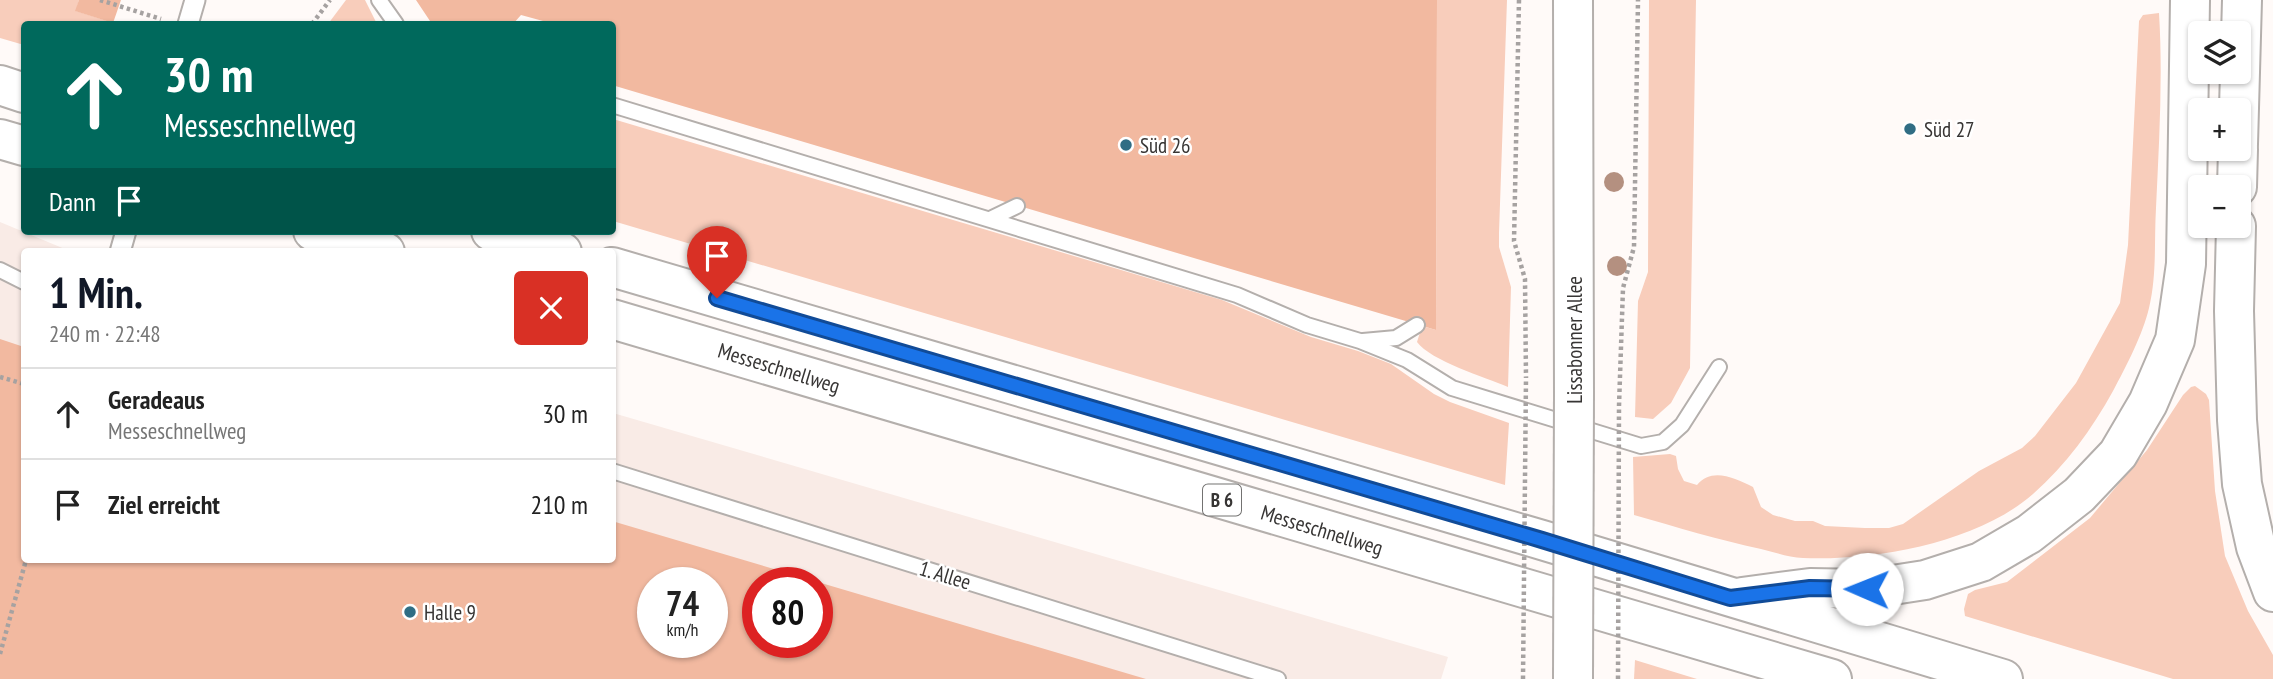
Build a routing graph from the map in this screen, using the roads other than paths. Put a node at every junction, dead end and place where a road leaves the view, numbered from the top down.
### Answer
1 (195, 0) edge
2 (379, 0) edge
3 (1573, 0) edge
4 (2190, 0) edge
5 (2242, 0) edge
6 (189, 21) edge
7 (394, 21) edge
8 (0, 85) edge
9 (21, 92) edge
10 (2239, 98) edge
11 (616, 107) edge
12 (0, 139) edge
13 (21, 145) edge
14 (1017, 206) dead end
15 (990, 219) junction
16 (327, 235) edge
17 (505, 235) edge
18 (2236, 238) edge
19 (371, 248) edge
20 (548, 248) edge
21 (616, 268) edge
22 (0, 270) edge
23 (21, 280) edge
24 (616, 319) edge
25 (1417, 325) dead end
26 (1360, 341) junction
27 (1719, 366) dead end
28 (616, 472) edge
29 (2273, 592) edge
30 (1730, 598) junction
31 (1278, 679) edge
32 (1573, 679) edge
33 (1832, 679) edge
34 (2003, 679) edge

1 - 6 street
2 - 7 lane
3 - 32 main road, Lissabonner Allee, bridge
4 - 30 main road
5 - 10 main road
8 - 9 main road
11 - 15 lane
12 - 13 main road
14 - 15 lane
15 - 26 lane
16 - 19 main road
17 - 20 main road
18 - 29 main road
21 - 30 main road, B 6
22 - 23 lane
24 - 33 main road, Messeschnellweg / B 6
25 - 26 lane
26 - 27 lane
28 - 31 lane, 1. Allee
30 - 34 main road, B 6

